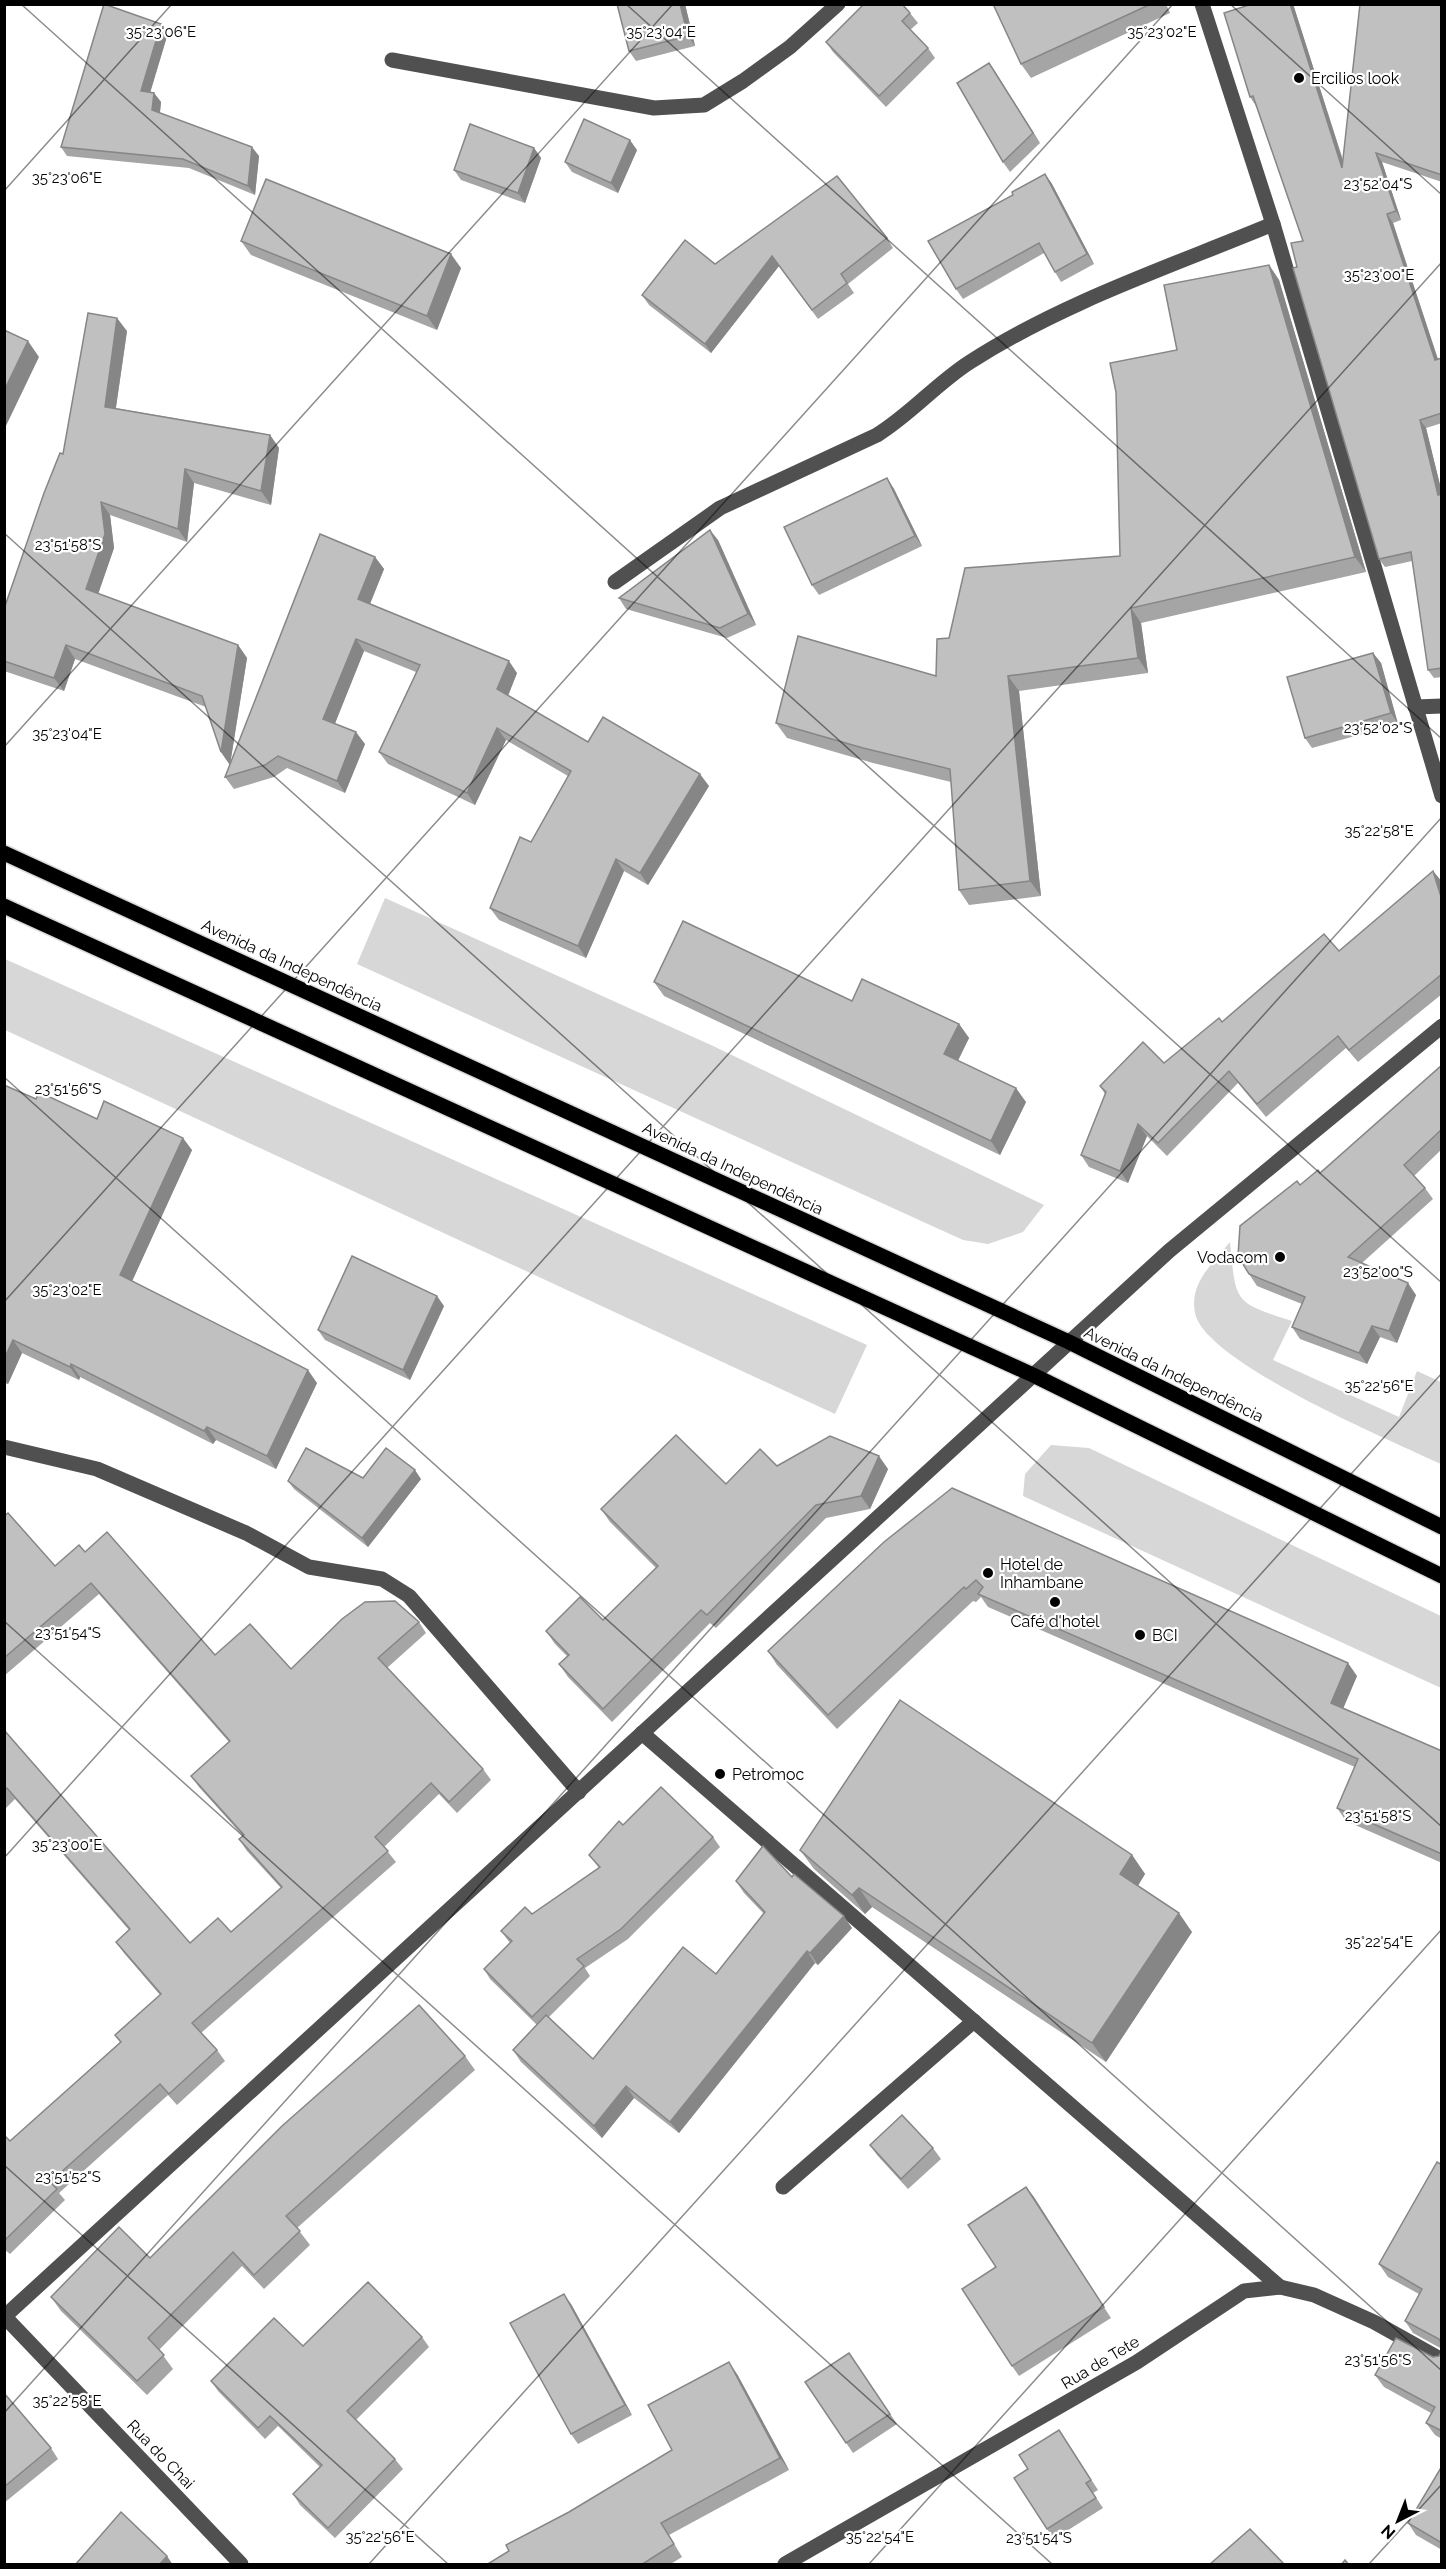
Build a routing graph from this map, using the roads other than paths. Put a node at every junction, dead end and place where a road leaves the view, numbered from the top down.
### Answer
1 (838, 4) edge
2 (1202, 4) edge
3 (392, 60) dead end
4 (1274, 224) junction
5 (615, 582) dead end
6 (1442, 706) edge
7 (1415, 707) junction
8 (1442, 796) edge
9 (4, 853) edge
10 (4, 906) edge
11 (1442, 1026) edge
12 (1069, 1342) junction
13 (1033, 1375) junction
14 (4, 1447) edge
15 (1442, 1527) edge
16 (1442, 1576) edge
17 (642, 1733) junction
18 (579, 1792) junction
19 (974, 2021) junction
20 (783, 2187) dead end
21 (1280, 2287) junction
22 (5, 2317) edge
23 (1442, 2360) edge
24 (241, 2565) edge
25 (785, 2565) edge

1 - 3 street
2 - 4 street
4 - 5 street
4 - 7 street
6 - 7 street
7 - 8 street
9 - 12 main road, Avenida da Independência
10 - 13 main road
11 - 12 street
12 - 13 street
12 - 15 main road, Avenida da Independência
13 - 16 main road
13 - 17 street
14 - 18 street
17 - 18 street
17 - 19 street
18 - 22 street
19 - 20 street
19 - 21 street
21 - 23 street, Rua de Tete
21 - 25 street, Rua de Tete
22 - 24 street, Rua do Chai

